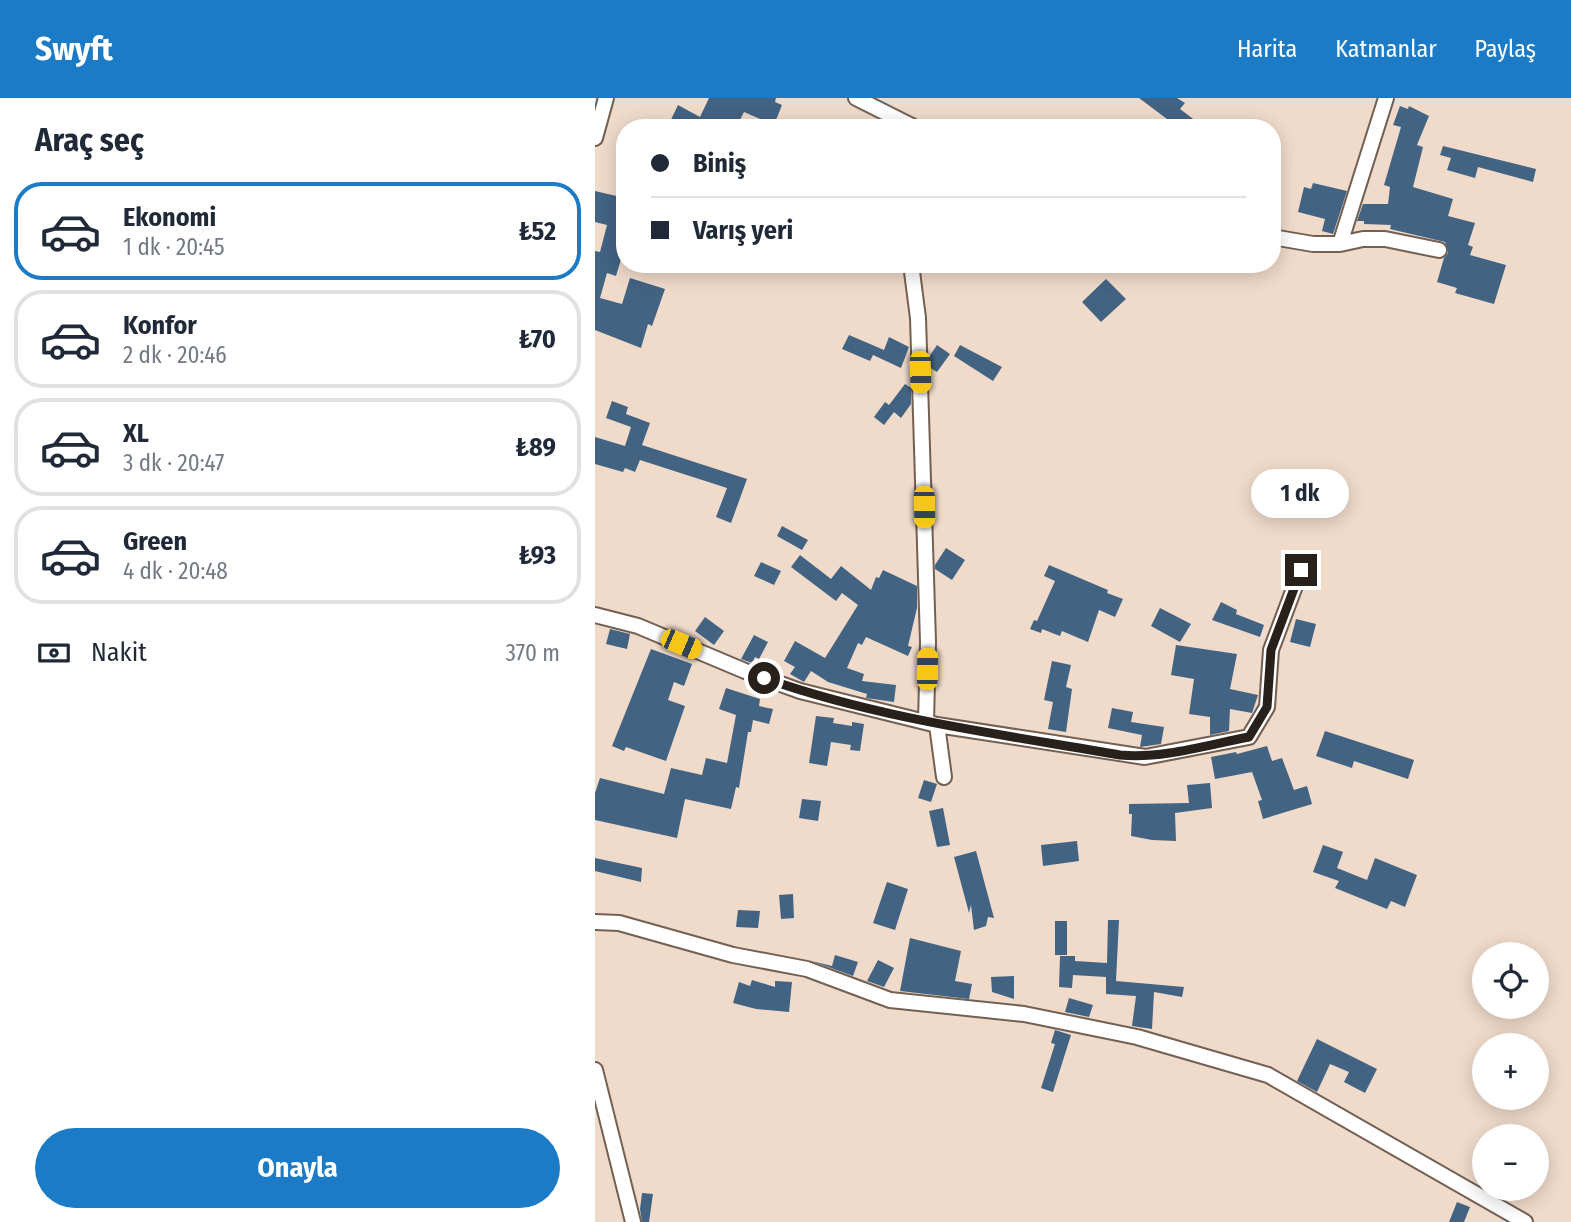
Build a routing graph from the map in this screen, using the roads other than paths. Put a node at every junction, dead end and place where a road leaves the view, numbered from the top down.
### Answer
1 (606, 98) edge
2 (856, 98) edge
3 (1386, 98) edge
4 (887, 119) edge
5 (595, 138) edge
6 (1281, 239) edge
7 (1340, 244) junction
8 (1439, 250) dead end
9 (912, 273) edge
10 (1301, 570) dead end
11 (595, 615) edge
12 (932, 724) junction
13 (944, 777) dead end
14 (595, 922) edge
15 (595, 1070) edge
16 (633, 1222) edge
17 (1525, 1222) edge

1 - 5 street
2 - 4 street
3 - 7 street
6 - 7 street
7 - 8 street
9 - 12 street
10 - 12 street
11 - 12 street
12 - 13 street
14 - 17 street
15 - 16 street

